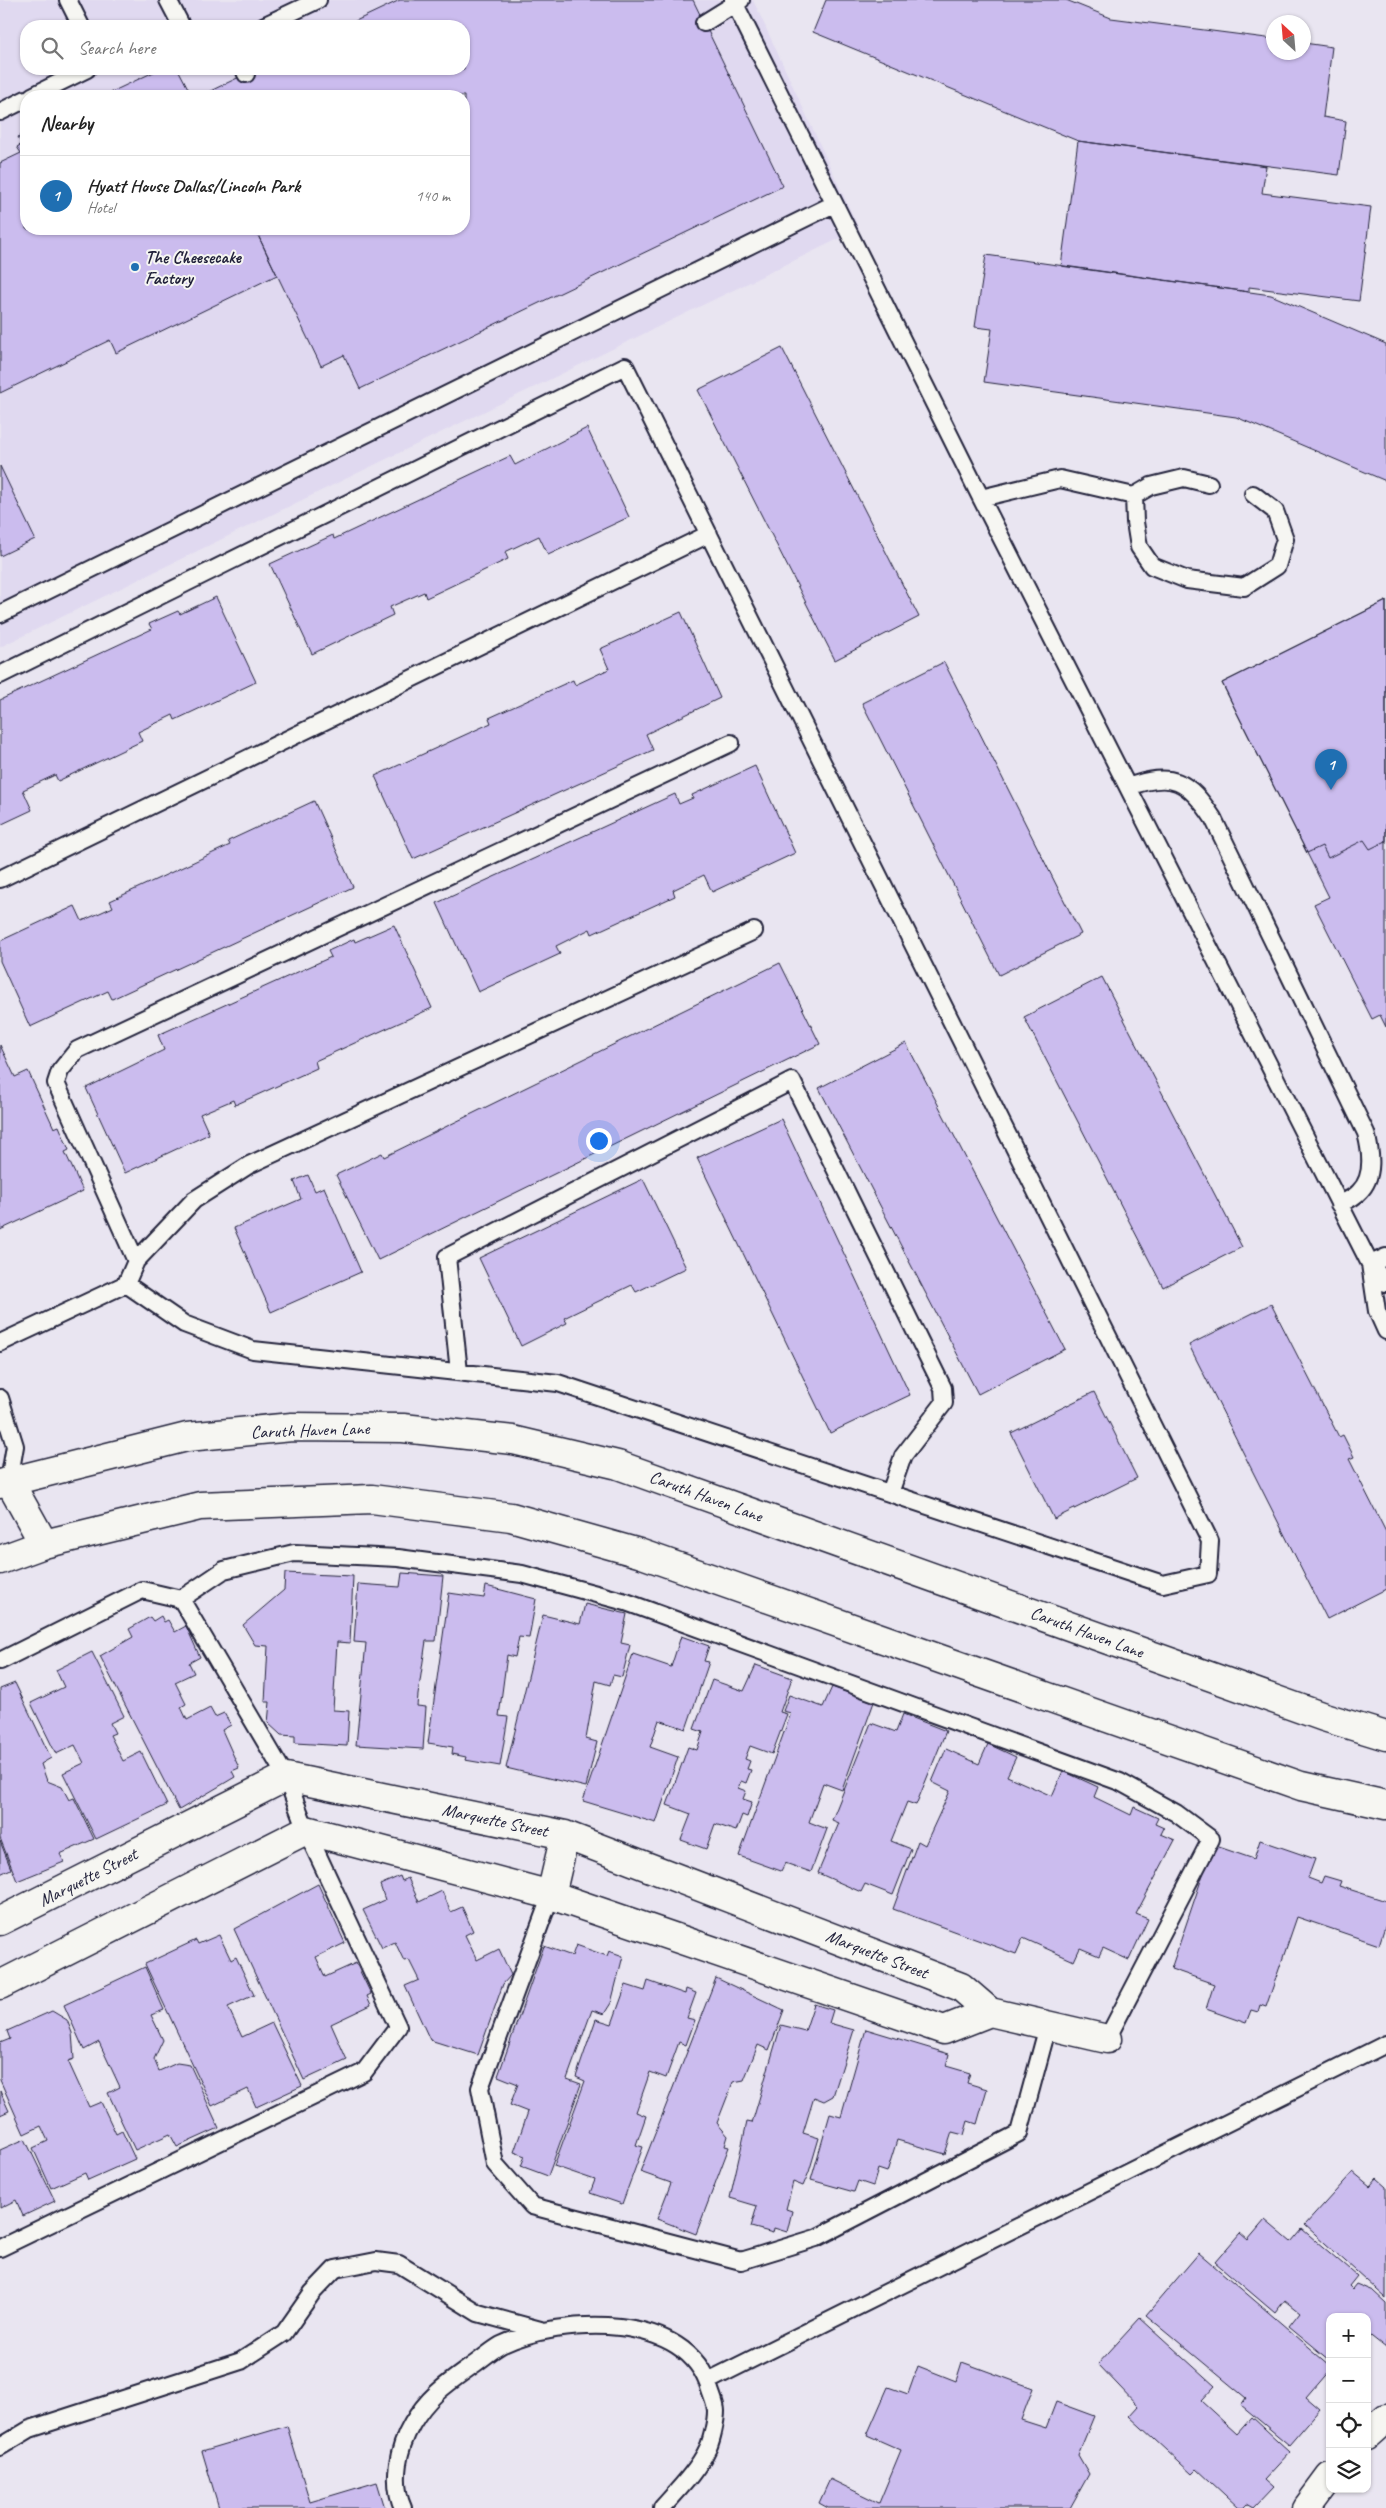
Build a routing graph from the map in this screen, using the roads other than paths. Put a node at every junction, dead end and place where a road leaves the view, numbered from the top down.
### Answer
1 (68, 0) edge
2 (168, 0) edge
3 (318, 0) edge
4 (737, 1) edge
5 (78, 20) edge
6 (178, 20) edge
7 (276, 20) edge
8 (704, 22) dead end
9 (75, 75) edge
10 (44, 90) edge
11 (20, 102) edge
12 (0, 112) edge
13 (834, 204) junction
14 (1209, 484) dead end
15 (1253, 494) dead end
16 (1134, 496) junction
17 (981, 498) junction
18 (709, 534) junction
19 (0, 614) edge
20 (0, 675) edge
21 (731, 743) dead end
22 (1128, 787) junction
23 (0, 879) edge
24 (754, 931) dead end
25 (1339, 1204) junction
26 (1386, 1257) edge
27 (136, 1261) junction
28 (1370, 1264) junction
29 (1386, 1283) edge
30 (126, 1284) junction
31 (1386, 1332) edge
32 (0, 1343) edge
33 (459, 1372) junction
34 (0, 1398) edge
35 (3, 1481) edge
36 (890, 1493) junction
37 (44, 1544) junction
38 (0, 1560) edge
39 (181, 1599) junction
40 (0, 1661) edge
41 (1386, 1736) edge
42 (286, 1777) junction
43 (1386, 1805) edge
44 (306, 1830) junction
45 (565, 1835) junction
46 (551, 1895) junction
47 (0, 1921) edge
48 (0, 1985) edge
49 (990, 2012) junction
50 (1048, 2026) junction
51 (1106, 2038) joint
52 (1386, 2044) edge
53 (0, 2248) edge
54 (544, 2331) junction
55 (708, 2380) junction
56 (1386, 2418) edge
57 (1371, 2431) edge
58 (0, 2447) edge
59 (1326, 2482) edge
60 (403, 2508) edge
61 (662, 2508) edge
62 (1307, 2508) edge

1 - 5 lane
2 - 6 lane
3 - 7 lane
4 - 8 lane
4 - 13 lane
9 - 10 lane
11 - 12 lane
13 - 17 lane
13 - 19 lane
14 - 16 lane
15 - 16 lane
16 - 17 lane
17 - 22 lane
18 - 20 lane
18 - 23 lane
18 - 36 lane
21 - 27 lane
22 - 25 lane
22 - 25 lane
24 - 27 lane
25 - 28 lane
26 - 28 lane
27 - 30 lane
28 - 29 lane
28 - 31 lane
30 - 32 lane
30 - 33 lane
33 - 36 lane
33 - 36 lane
34 - 35 lane
35 - 37 main road
35 - 41 main road, Caruth Haven Lane
37 - 38 main road
37 - 43 main road
39 - 40 lane
39 - 42 lane
39 - 51 lane
42 - 44 lane
42 - 45 main road, Marquette Street
42 - 47 main road, Marquette Street
44 - 46 main road
44 - 48 main road
44 - 53 lane
45 - 46 main road
45 - 49 main road, Marquette Street
46 - 49 main road
46 - 50 lane
49 - 50 main road, Marquette Street
50 - 51 main road, Marquette Street
52 - 55 lane
54 - 55 lane
54 - 58 lane
54 - 60 lane
55 - 61 lane
56 - 57 main road
59 - 62 main road

